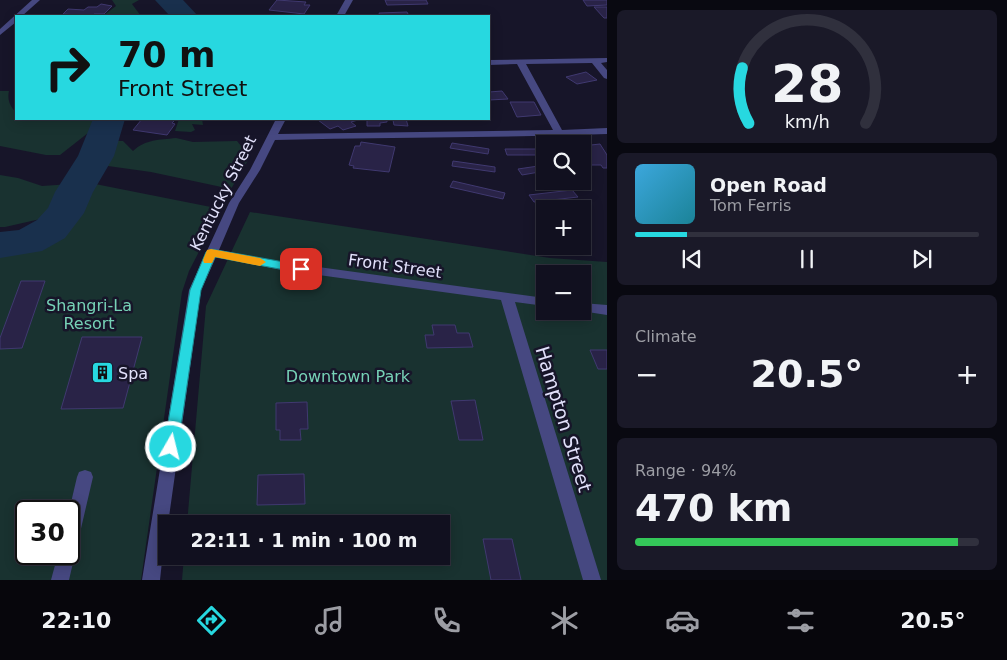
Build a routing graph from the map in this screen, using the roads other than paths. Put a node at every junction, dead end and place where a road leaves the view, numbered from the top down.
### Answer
1 (36, 0) edge
2 (349, 0) edge
3 (19, 15) edge
4 (341, 15) edge
5 (15, 19) edge
6 (0, 32) edge
7 (594, 60) junction
8 (607, 60) edge
9 (520, 61) junction
10 (490, 62) edge
11 (607, 76) edge
12 (280, 120) edge
13 (607, 131) edge
14 (560, 134) junction
15 (272, 137) junction
16 (211, 252) junction
17 (507, 298) junction
18 (536, 301) edge
19 (591, 308) edge
20 (607, 310) edge
21 (85, 477) dead end
22 (80, 500) edge
23 (63, 565) edge
24 (60, 580) edge
25 (151, 580) edge
26 (592, 580) edge

1 - 3 street
2 - 4 street
5 - 6 street
7 - 8 street
7 - 9 street
7 - 11 street
9 - 10 street
9 - 14 street
12 - 15 street, Kentucky Street
13 - 14 street
14 - 15 street
15 - 16 street, Kentucky Street
16 - 17 street, Front Street
16 - 25 street, Kentucky Street
17 - 18 street, Front Street
17 - 26 street, Hampton Street
19 - 20 street
21 - 22 street
23 - 24 street

